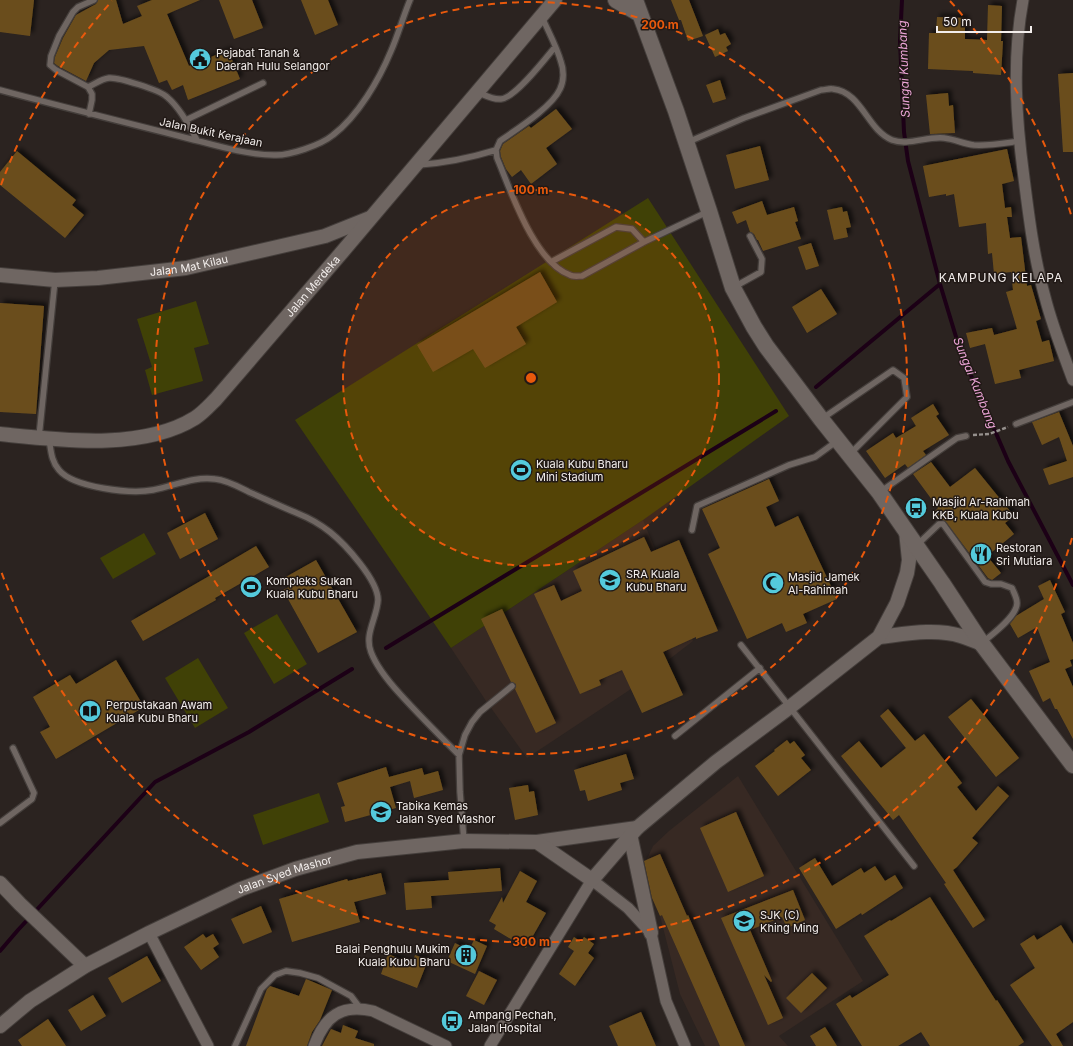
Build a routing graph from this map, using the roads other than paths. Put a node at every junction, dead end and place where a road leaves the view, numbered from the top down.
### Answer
1 (94, 0) edge
2 (410, 0) edge
3 (555, 0) edge
4 (616, 0) edge
5 (1023, 0) edge
6 (638, 7) edge
7 (541, 16) junction
8 (555, 47) junction
9 (263, 83) dead end
10 (88, 87) junction
11 (0, 90) edge
12 (477, 92) junction
13 (89, 114) junction
14 (186, 120) junction
15 (197, 140) junction
16 (1020, 141) junction
17 (686, 143) junction
18 (496, 150) junction
19 (415, 166) junction
20 (709, 210) junction
21 (372, 217) junction
22 (325, 236) junction
23 (750, 236) dead end
24 (644, 242) junction
25 (344, 251) junction
26 (551, 262) junction
27 (0, 275) edge
28 (55, 280) junction
29 (733, 288) junction
30 (1073, 380) edge
31 (1073, 402) edge
32 (821, 419) junction
33 (1016, 424) road end
34 (0, 434) edge
35 (966, 436) road end
36 (43, 438) junction
37 (837, 440) junction
38 (849, 455) junction
39 (879, 492) junction
40 (692, 530) dead end
41 (906, 530) junction
42 (916, 546) junction
43 (879, 636) junction
44 (982, 644) junction
45 (741, 645) dead end
46 (760, 668) junction
47 (512, 686) dead end
48 (790, 707) junction
49 (675, 736) dead end
50 (13, 748) dead end
51 (459, 755) junction
52 (1073, 765) edge
53 (0, 823) edge
54 (634, 831) junction
55 (464, 841) junction
56 (537, 842) junction
57 (914, 866) dead end
58 (592, 880) junction
59 (0, 883) edge
60 (149, 933) junction
61 (651, 933) junction
62 (85, 966) junction
63 (360, 1008) junction
64 (0, 1026) edge
65 (208, 1046) edge
66 (235, 1046) edge
67 (314, 1046) edge
68 (446, 1046) edge
69 (490, 1046) edge
70 (684, 1046) edge

1 - 10 lane
2 - 15 lane, Jalan Bukit Kerajaan
3 - 7 street, Jalan Merdeka
4 - 6 main road
5 - 16 street
6 - 17 main road
7 - 8 lane
7 - 12 street, Jalan Merdeka
8 - 12 lane
8 - 18 lane
9 - 14 lane
10 - 13 lane
10 - 14 lane
11 - 13 lane, Jalan Bukit Kerajaan
12 - 19 street, Jalan Merdeka
13 - 15 lane, Jalan Bukit Kerajaan
14 - 15 lane
16 - 17 lane
16 - 30 street
17 - 20 main road
18 - 19 lane
18 - 26 lane
19 - 21 street, Jalan Merdeka
20 - 24 lane
20 - 29 main road
21 - 22 street, Jalan Mat Kilau
21 - 25 street, Jalan Merdeka
22 - 25 street
22 - 28 street, Jalan Mat Kilau
23 - 29 lane
24 - 26 lane
24 - 26 lane
25 - 36 street, Jalan Merdeka
27 - 28 street, Jalan Mat Kilau
28 - 36 lane
29 - 32 main road
31 - 33 lane
32 - 37 main road
32 - 38 lane
34 - 36 street, Jalan Merdeka
35 - 39 lane
36 - 51 lane
37 - 38 main road
37 - 40 lane
38 - 39 main road
39 - 41 main road
41 - 42 main road
41 - 43 street
42 - 44 main road
42 - 44 lane
43 - 44 street
43 - 48 street
44 - 52 main road
45 - 46 lane
46 - 48 lane
46 - 49 lane
47 - 51 lane
48 - 54 street
48 - 57 lane
50 - 53 lane
51 - 55 lane
54 - 56 street, Jalan Syed Mashor
54 - 58 street
54 - 61 street
55 - 56 street, Jalan Syed Mashor
55 - 60 street, Jalan Syed Mashor
56 - 58 street
58 - 61 street
58 - 69 street
59 - 62 street
60 - 62 street, Jalan Syed Mashor
60 - 65 street
61 - 70 street
62 - 64 street, Jalan Syed Mashor
63 - 66 lane
63 - 67 street
63 - 68 street

